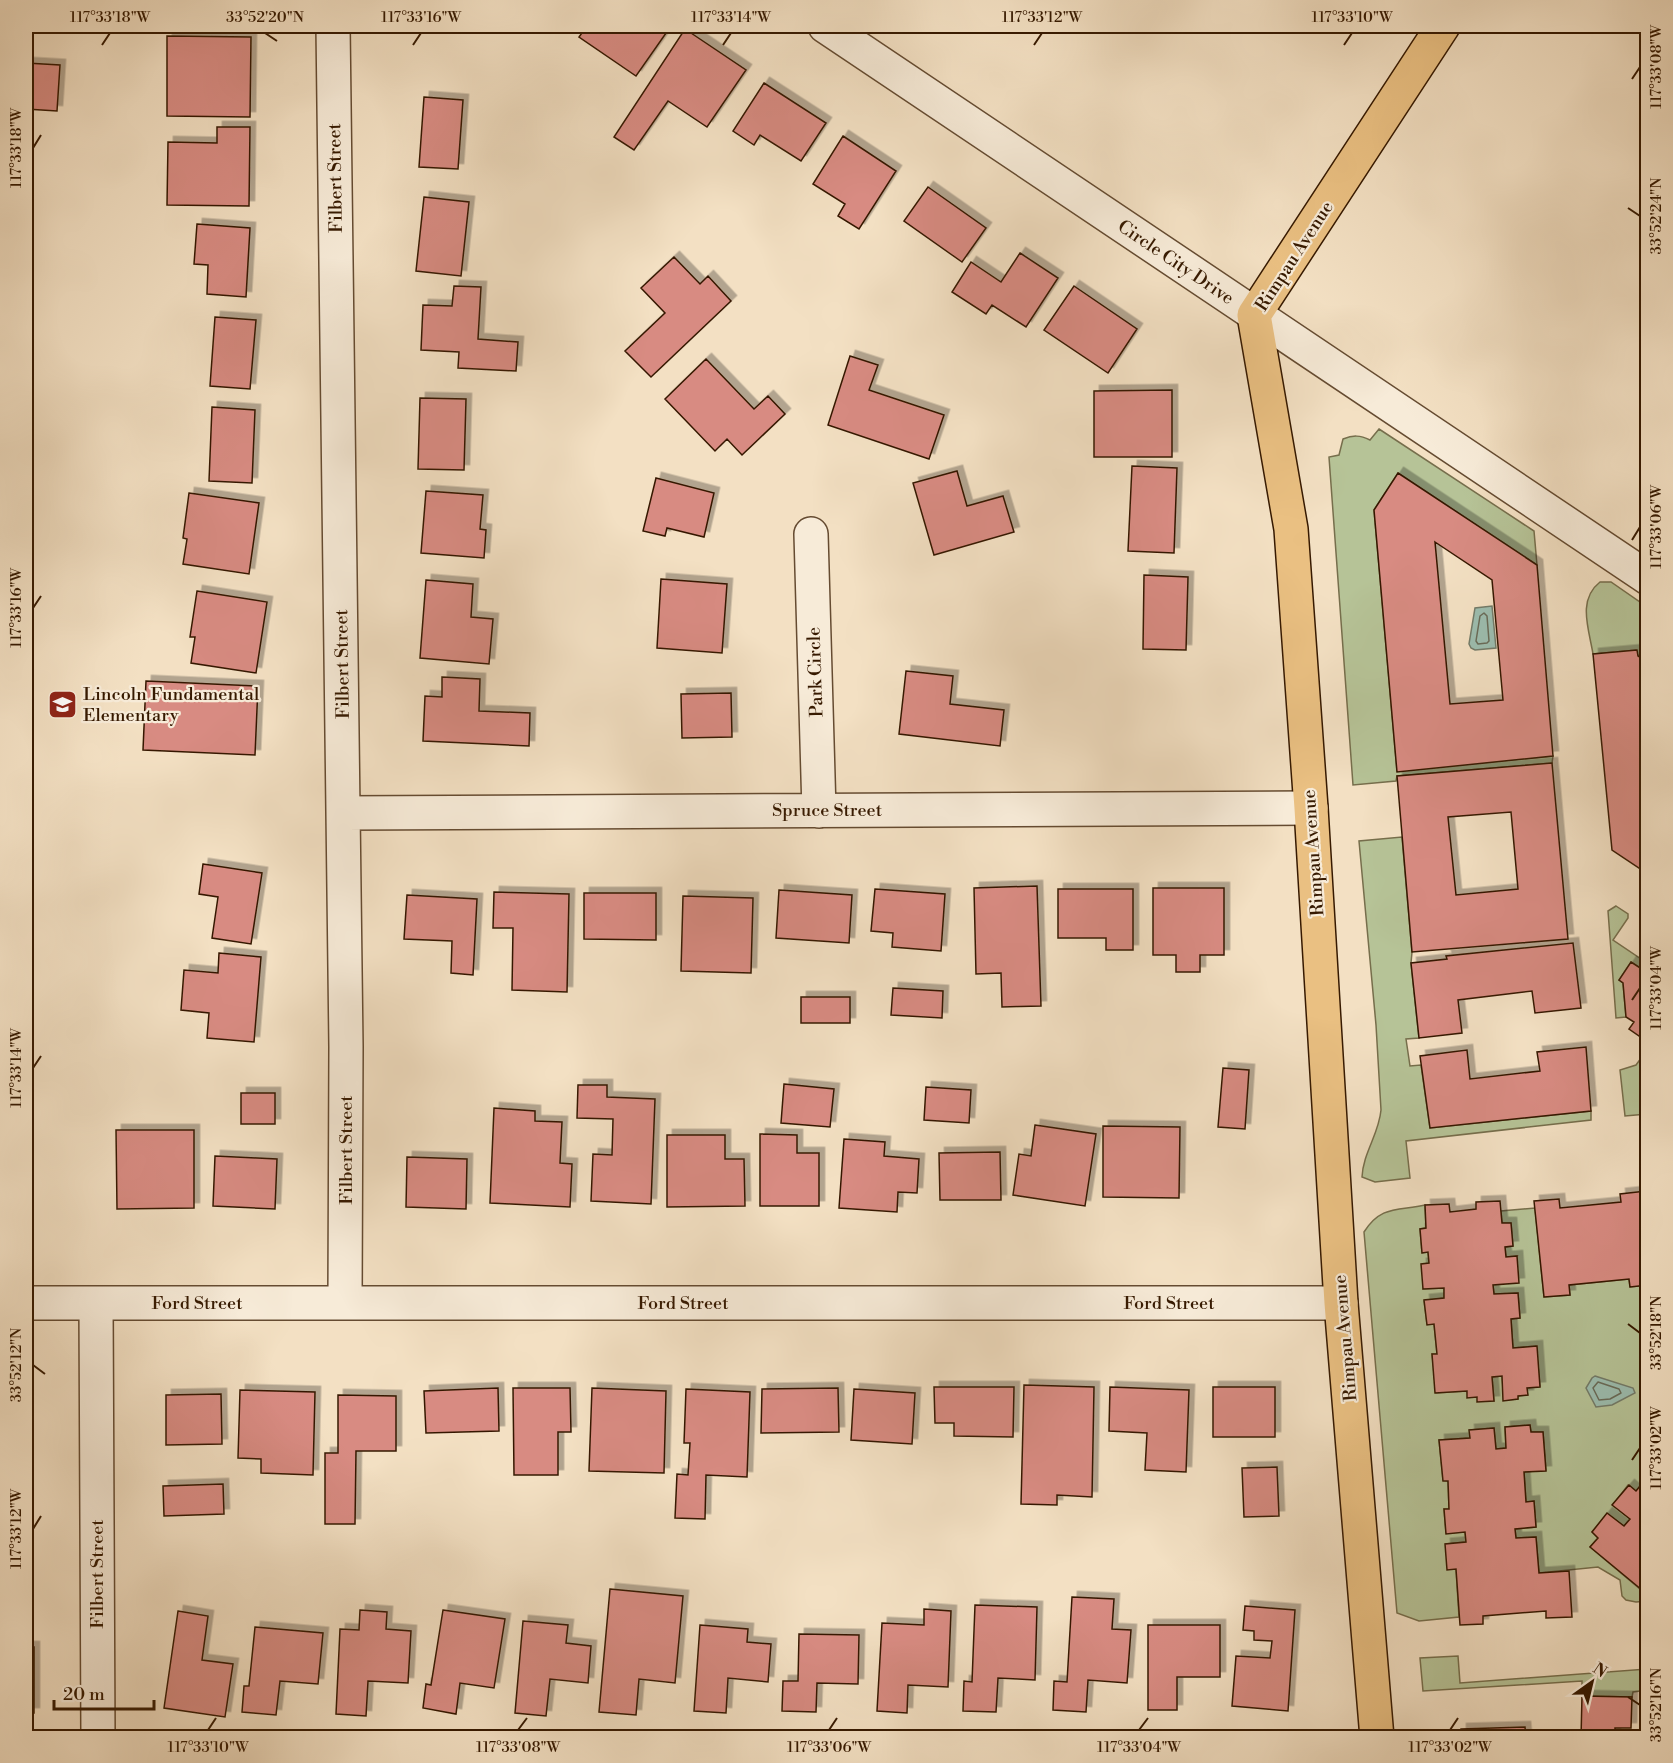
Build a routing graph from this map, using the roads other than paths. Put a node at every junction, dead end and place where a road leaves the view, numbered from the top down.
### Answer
1 (333, 26) edge
2 (825, 26) edge
3 (1443, 26) edge
4 (1254, 315) junction
5 (811, 534) dead end
6 (1647, 578) edge
7 (1311, 808) junction
8 (819, 810) junction
9 (344, 813) junction
10 (345, 1302) junction
11 (96, 1303) junction
12 (1341, 1303) junction
13 (26, 1304) edge
14 (98, 1737) edge
15 (1377, 1737) edge

1 - 9 street, Filbert Street
2 - 4 street, Circle City Drive
3 - 4 main road, Rimpau Avenue
4 - 6 street, Circle City Drive
4 - 7 main road, Rimpau Avenue
5 - 8 street, Park Circle
7 - 8 street, Spruce Street
7 - 12 main road, Rimpau Avenue
8 - 9 street, Spruce Street
9 - 10 street, Filbert Street
10 - 11 street, Ford Street
10 - 12 street, Ford Street
11 - 13 street, Ford Street
11 - 14 street, Filbert Street
12 - 15 main road, Rimpau Avenue

